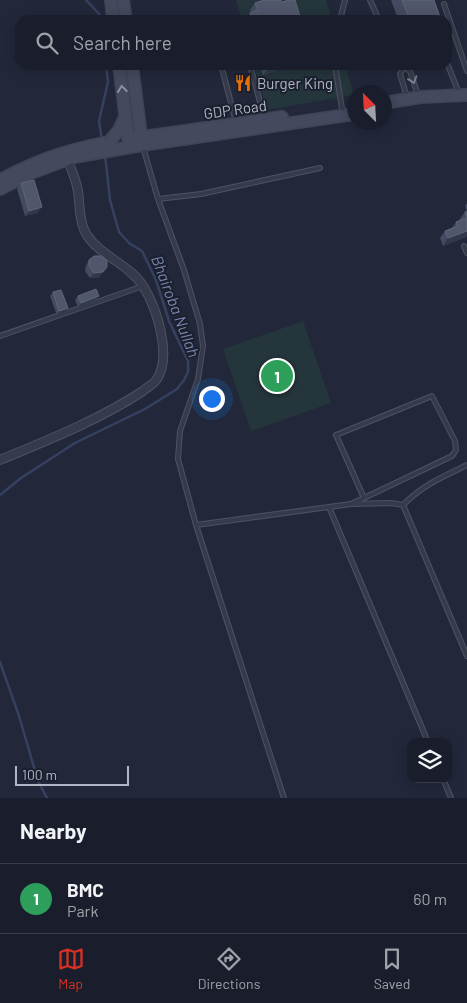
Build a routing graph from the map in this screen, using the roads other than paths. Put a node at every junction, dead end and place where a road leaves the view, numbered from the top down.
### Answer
1 (111, 0) edge
2 (123, 0) edge
3 (345, 0) edge
4 (370, 0) edge
5 (444, 4) dead end
6 (112, 15) edge
7 (125, 15) edge
8 (341, 15) edge
9 (377, 15) edge
10 (448, 15) edge
11 (452, 27) edge
12 (120, 70) edge
13 (133, 70) edge
14 (222, 70) edge
15 (251, 70) edge
16 (335, 70) edge
17 (402, 70) edge
18 (409, 70) edge
19 (451, 70) edge
20 (467, 71) edge
21 (465, 97) edge
22 (413, 98) junction
23 (392, 102) edge
24 (392, 108) edge
25 (342, 109) junction
26 (347, 109) edge
27 (347, 115) edge
28 (125, 117) junction
29 (264, 119) junction
30 (237, 124) junction
31 (148, 140) junction
32 (129, 143) junction
33 (109, 145) junction
34 (71, 155) junction
35 (320, 168) dead end
36 (0, 180) edge
37 (0, 189) edge
38 (158, 199) junction
39 (464, 246) dead end
40 (467, 253) edge
41 (143, 286) junction
42 (0, 336) edge
43 (0, 460) edge
44 (467, 465) edge
45 (364, 498) junction
46 (351, 504) junction
47 (403, 505) junction
48 (329, 507) junction
49 (196, 525) junction
50 (467, 656) edge
51 (426, 738) edge
52 (445, 783) edge
53 (284, 798) edge
54 (451, 798) edge

1 - 6 main road
2 - 7 main road
3 - 8 lane
4 - 9 lane
5 - 10 lane
11 - 20 lane
28 -> 12 main road
13 - 31 main road
14 - 30 lane
15 - 29 lane
16 - 25 lane
17 - 22 lane
18 -> 22 lane
19 - 21 lane
21 - 22 main road
21 - 24 main road
22 - 23 main road
25 - 26 main road, GDP Road
25 - 29 main road, GDP Road
27 - 31 main road
28 - 32 main road
28 - 33 main road
29 - 30 main road, GDP Road
30 - 31 main road, GDP Road
31 - 32 main road
31 - 38 lane
32 - 33 main road
33 - 34 main road
34 - 36 main road
34 - 37 main road
34 - 41 street
35 - 38 lane
38 - 49 lane
39 - 40 lane
41 - 42 lane
41 - 43 street
44 - 47 lane
45 - 45 lane
45 - 46 lane
46 - 47 lane
46 - 48 lane
47 - 50 lane
48 - 49 lane
48 - 51 lane
49 - 53 lane
52 - 54 lane

